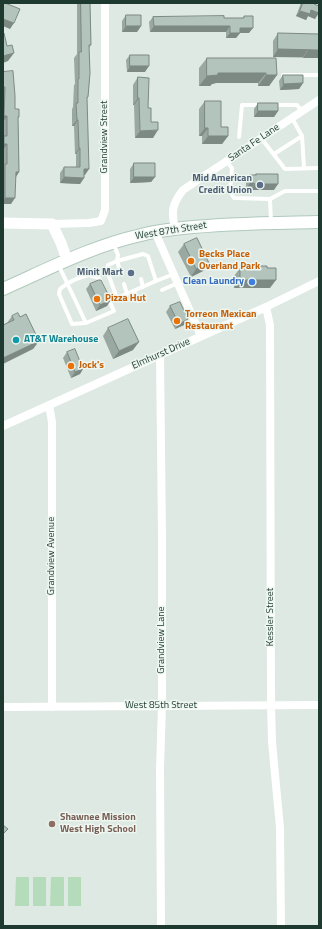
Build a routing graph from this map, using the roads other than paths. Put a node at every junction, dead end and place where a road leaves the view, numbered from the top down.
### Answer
1 (105, 3) edge
2 (283, 75) edge
3 (319, 75) edge
4 (319, 100) edge
5 (302, 111) junction
6 (292, 118) junction
7 (302, 136) junction
8 (239, 137) dead end
9 (261, 138) junction
10 (274, 154) junction
11 (226, 162) junction
12 (304, 168) junction
13 (319, 168) edge
14 (319, 191) edge
15 (270, 200) junction
16 (319, 222) edge
17 (3, 223) edge
18 (271, 223) junction
19 (52, 224) junction
20 (175, 229) junction
21 (155, 232) junction
22 (113, 242) junction
23 (135, 256) junction
24 (117, 261) junction
25 (62, 262) junction
26 (137, 262) dead end
27 (119, 267) dead end
28 (174, 274) junction
29 (141, 279) dead end
30 (319, 280) edge
31 (156, 281) junction
32 (67, 283) junction
33 (178, 283) junction
34 (124, 284) dead end
35 (143, 287) junction
36 (3, 289) edge
37 (162, 290) dead end
38 (134, 291) junction
39 (127, 294) junction
40 (145, 298) dead end
41 (266, 307) junction
42 (86, 323) junction
43 (201, 336) junction
44 (160, 355) junction
45 (48, 405) junction
46 (3, 426) edge
47 (162, 705) junction
48 (271, 705) junction
49 (319, 705) edge
50 (3, 707) edge
51 (52, 707) junction
52 (161, 926) edge
53 (281, 926) edge

1 - 19 street, Grandview Street
2 - 3 lane
4 - 5 street, Santa Fe Lane
5 - 6 street, Santa Fe Lane
5 - 8 lane
6 - 7 lane
6 - 9 street, Santa Fe Lane
7 - 10 lane
7 - 12 lane
9 - 10 lane
9 - 11 street, Santa Fe Lane
10 - 12 lane
11 - 15 lane
11 - 20 street, Santa Fe Lane
12 - 13 lane
14 - 15 lane
15 - 18 lane
16 - 18 main road, West 87th Street
17 - 19 street
18 - 20 main road, West 87th Street
19 - 25 street
20 - 21 main road, West 87th Street
21 - 22 main road, West 87th Street
21 - 28 street
22 - 24 lane
22 - 25 main road, West 87th Street
23 - 24 lane
23 - 26 lane
23 - 31 lane
24 - 27 lane
24 - 39 lane
25 - 32 lane
25 - 36 main road, West 87th Street
28 - 31 lane
28 - 33 street
29 - 35 lane
30 - 41 street, Elmhurst Drive
31 - 35 lane
32 - 42 lane
32 - 42 lane
32 - 42 lane
33 - 37 lane
33 - 43 street
34 - 39 lane
35 - 38 lane
38 - 39 lane
38 - 40 lane
41 - 43 street, Elmhurst Drive
41 - 48 street, Kessler Street
43 - 44 street, Elmhurst Drive
44 - 45 street, Elmhurst Drive
44 - 47 street, Grandview Lane
45 - 46 street, Elmhurst Drive
45 - 51 street, Grandview Avenue
47 - 48 street, West 85th Street
47 - 51 street, West 85th Street
47 - 52 street, Grandview Lane
48 - 49 street, West 85th Street
48 - 53 street, Kessler Street
50 - 51 street, West 85th Street

